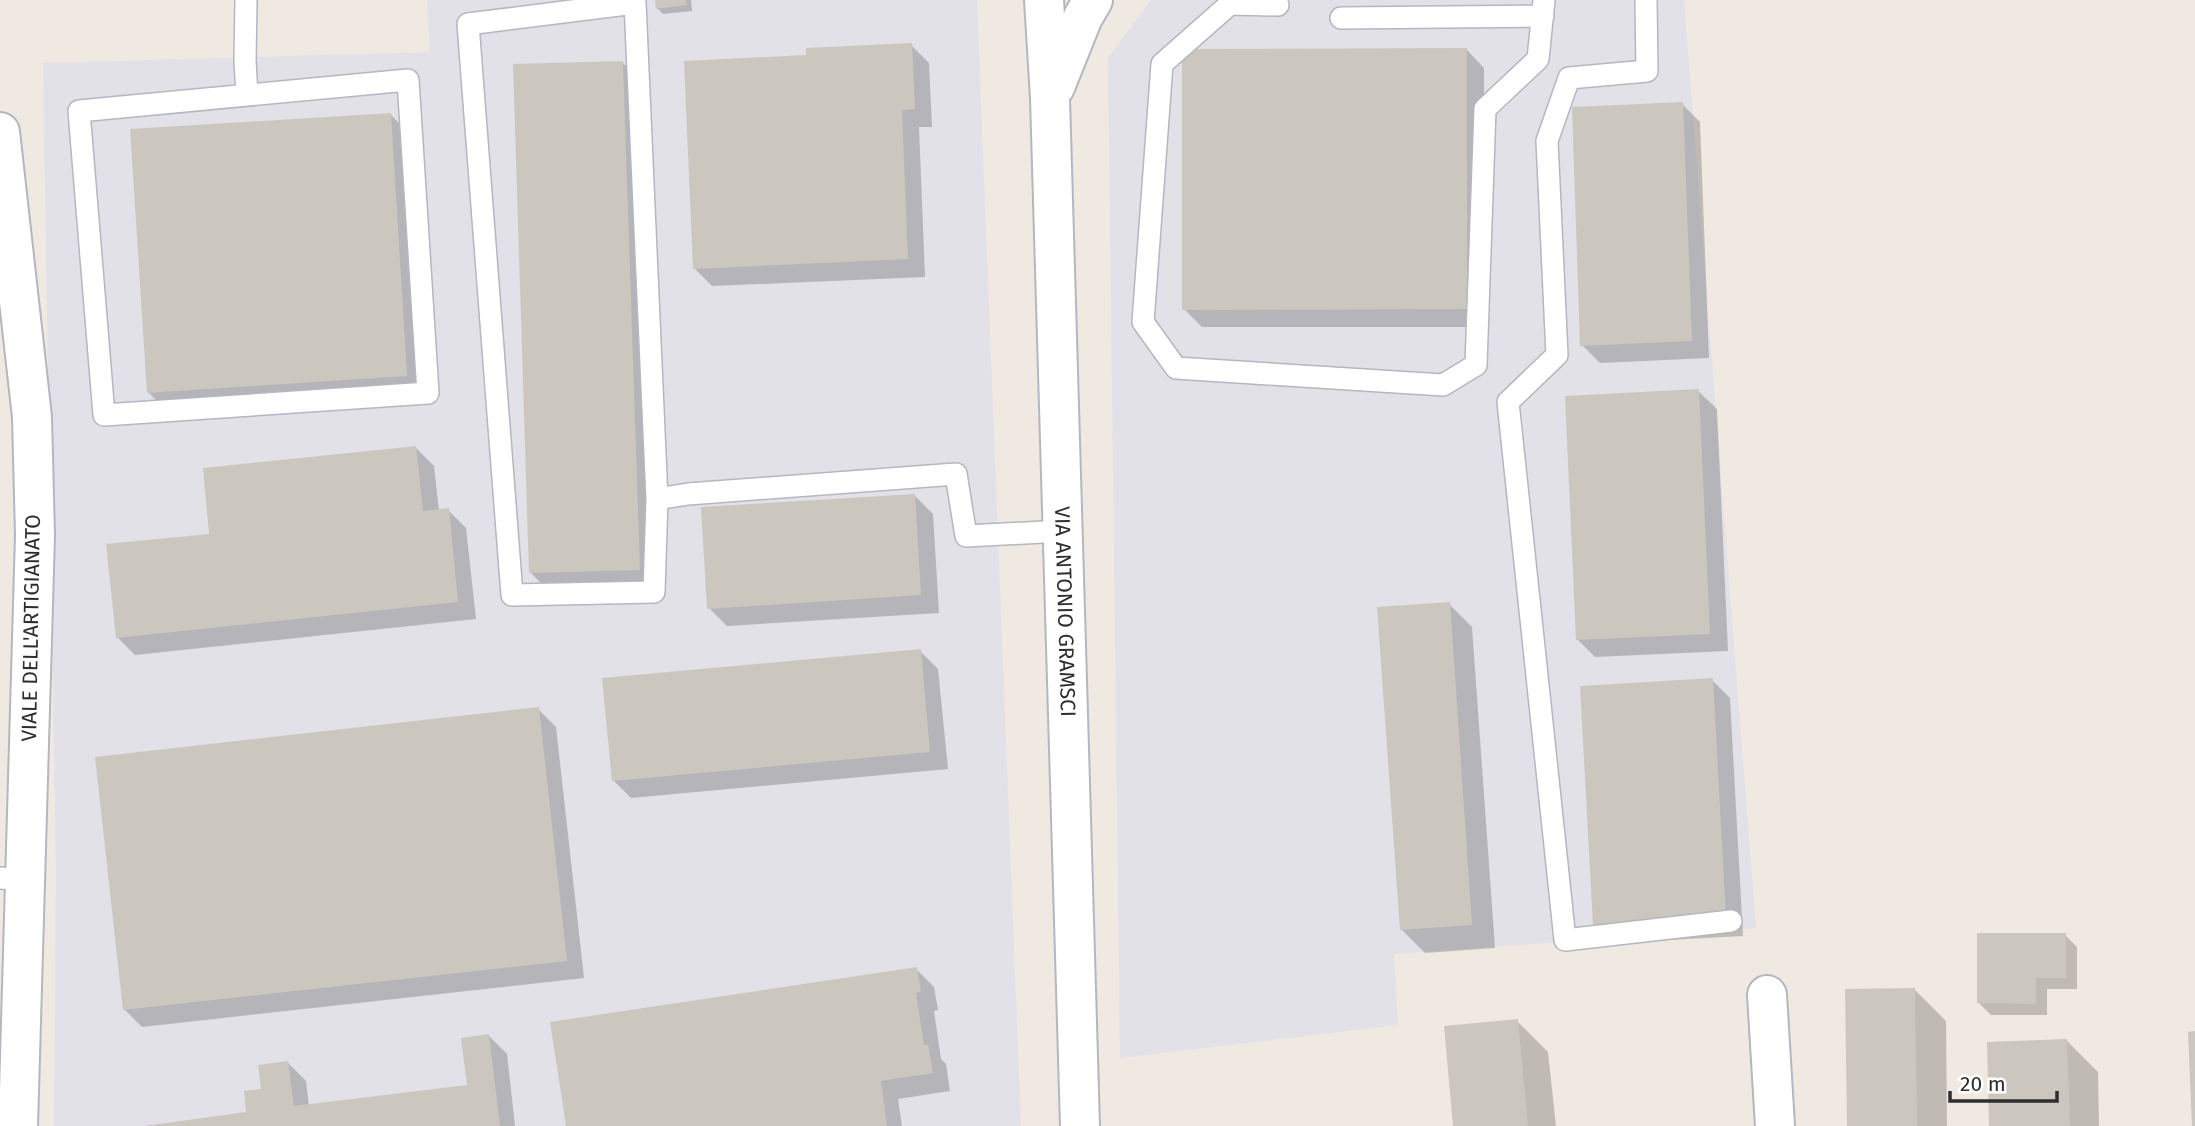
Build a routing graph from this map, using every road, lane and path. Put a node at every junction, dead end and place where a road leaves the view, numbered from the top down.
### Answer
1 (246, 0) edge
2 (1044, 0) edge
3 (1093, 0) edge
4 (1646, 0) edge
5 (1278, 5) dead end
6 (1544, 8) edge
7 (1341, 18) dead end
8 (247, 95) junction
9 (1050, 98) junction
10 (0, 132) edge
11 (657, 499) junction
12 (1062, 531) junction
13 (12, 879) edge
14 (1731, 921) dead end
15 (1768, 995) dead end
16 (18, 1126) edge
17 (1080, 1126) edge
18 (1775, 1126) edge

1 - 8 lane
2 - 9 street, VIA ANTONIO GRAMSCI
3 - 9 street, VIA ANTONIO GRAMSCI
4 - 14 lane
5 - 6 lane
6 - 7 lane
8 - 8 lane
9 - 12 street, VIA ANTONIO GRAMSCI
10 - 13 street, VIALE DELL'ARTIGIANATO
11 - 11 lane
11 - 12 lane
12 - 17 street, VIA ANTONIO GRAMSCI
13 - 16 street, VIALE DELL'ARTIGIANATO
15 - 18 street

